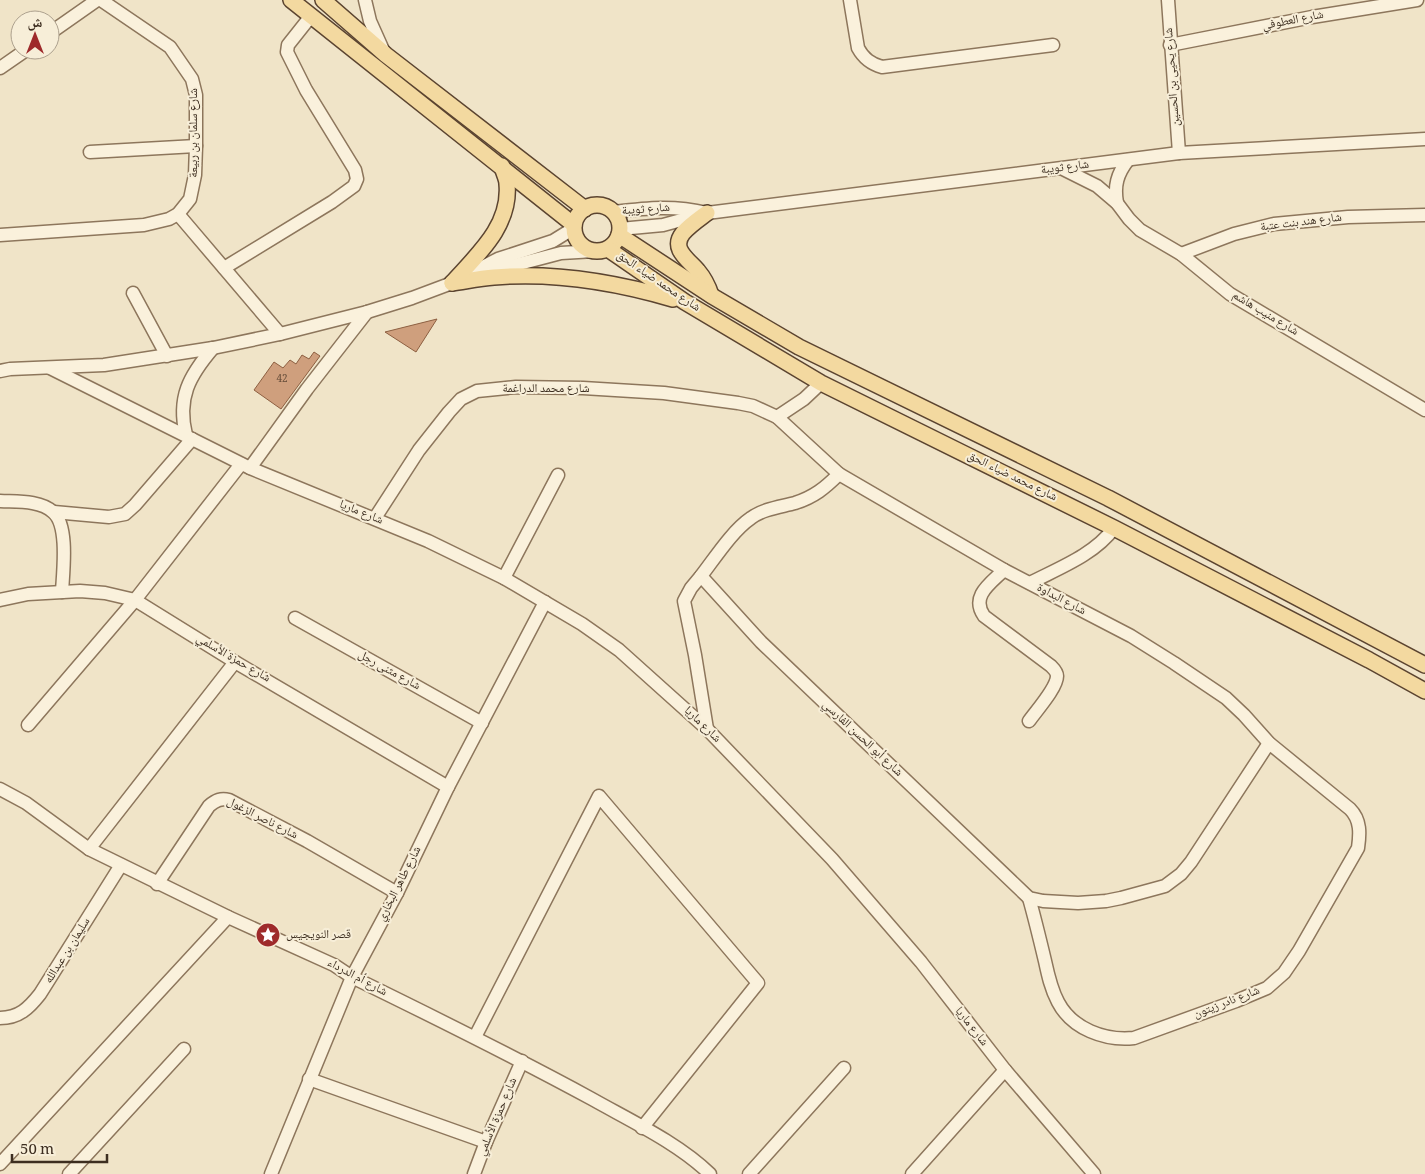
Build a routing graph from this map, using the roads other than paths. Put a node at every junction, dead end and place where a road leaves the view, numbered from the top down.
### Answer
1 (97, 0) edge
2 (101, 0) edge
3 (291, 0) edge
4 (323, 0) edge
5 (365, 0) edge
6 (850, 0) edge
7 (1168, 0) edge
8 (1417, 0) edge
9 (311, 16) junction
10 (60, 26) edge
11 (1053, 45) dead end
12 (1170, 45) junction
13 (386, 55) junction
14 (12, 60) edge
15 (0, 68) edge
16 (1425, 139) edge
17 (196, 146) junction
18 (90, 152) dead end
19 (512, 153) junction
20 (1179, 153) junction
21 (1128, 160) junction
22 (502, 166) junction
23 (1062, 168) junction
24 (1117, 203) junction
25 (585, 209) junction
26 (614, 212) junction
27 (707, 213) junction
28 (178, 214) junction
29 (1425, 214) edge
30 (574, 227) junction
31 (620, 232) junction
32 (0, 235) edge
33 (601, 250) junction
34 (1180, 254) junction
35 (224, 268) junction
36 (479, 270) junction
37 (452, 283) junction
38 (133, 293) dead end
39 (712, 296) junction
40 (685, 302) junction
41 (367, 312) junction
42 (280, 334) junction
43 (213, 348) junction
44 (167, 356) junction
45 (50, 368) junction
46 (3, 369) edge
47 (821, 383) junction
48 (1425, 410) edge
49 (777, 417) junction
50 (189, 437) junction
51 (245, 466) junction
52 (839, 474) junction
53 (558, 475) dead end
54 (0, 501) edge
55 (54, 512) junction
56 (375, 518) junction
57 (1114, 528) junction
58 (1004, 570) junction
59 (701, 576) junction
60 (504, 578) junction
61 (1030, 583) junction
62 (62, 592) junction
63 (0, 600) edge
64 (135, 600) junction
65 (545, 602) junction
66 (296, 618) dead end
67 (235, 662) junction
68 (1425, 665) edge
69 (1425, 691) edge
70 (1029, 721) dead end
71 (482, 723) junction
72 (28, 725) dead end
73 (707, 729) junction
74 (1269, 743) junction
75 (448, 787) junction
76 (0, 789) edge
77 (89, 849) junction
78 (121, 865) junction
79 (157, 884) junction
80 (397, 893) junction
81 (1029, 898) junction
82 (228, 917) junction
83 (352, 977) junction
84 (0, 1018) edge
85 (475, 1037) junction
86 (184, 1049) dead end
87 (522, 1060) junction
88 (844, 1068) dead end
89 (1005, 1070) junction
90 (309, 1079) junction
91 (642, 1128) junction
92 (486, 1142) junction
93 (0, 1164) edge
94 (69, 1174) edge
95 (271, 1174) edge
96 (474, 1174) edge
97 (710, 1174) edge
98 (749, 1174) edge
99 (912, 1174) edge
100 (1094, 1174) edge

1 - 10 street
2 - 17 street, شارع سلمان بن ربيعة
3 - 9 main road
4 - 13 main road
5 - 13 street
6 - 11 street
7 - 12 street, شارع يحيى بن الحسين
8 - 12 street, شارع العطوفي
9 - 22 main road
9 - 35 street
12 - 20 street, شارع يحيى بن الحسين
13 - 19 main road
14 - 15 street
16 - 20 street, شارع ثويبة
17 - 18 street
17 - 28 street, شارع سلمان بن ربيعة
19 - 22 main road
19 - 25 main road
20 - 21 street, شارع ثويبة
21 - 23 street, شارع ثويبة
21 - 24 street
22 - 30 main road
22 - 37 main road
23 - 24 street, شارع منيب هاشم
23 - 27 street, شارع ثويبة
24 - 34 street, شارع منيب هاشم
25 - 26 main road
25 - 30 main road
26 - 27 street, شارع ثويبة
26 - 31 main road
27 - 31 street, شارع ثويبة
27 - 39 main road
28 - 32 street
28 - 35 street
29 - 34 street, شارع هند بنت عتبة
30 - 33 main road
30 - 36 street
31 - 33 main road
31 - 39 main road, شارع محمد ضياء الحق
33 - 36 street
33 - 40 main road, شارع محمد ضياء الحق
34 - 48 street, شارع منيب هاشم
35 - 42 street
36 - 37 street
37 - 40 main road
37 - 41 street
38 - 44 street
39 - 68 main road, شارع محمد ضياء الحق
40 - 47 main road, شارع محمد ضياء الحق
41 - 42 street
41 - 51 street
42 - 43 street
43 - 44 street
43 - 50 street
44 - 45 street
45 - 46 street
45 - 50 street, شارع ماريا
47 - 49 street
47 - 57 main road, شارع محمد ضياء الحق
49 - 52 street
49 - 56 street, شارع محمد الدراغمة
50 - 51 street, شارع ماريا
50 - 55 street
51 - 56 street, شارع ماريا
51 - 64 street
52 - 58 street, شارع البداوة
52 - 59 street
53 - 60 street
54 - 55 street
55 - 62 street
56 - 60 street, شارع ماريا
57 - 61 street
57 - 69 main road, شارع محمد ضياء الحق
58 - 61 street, شارع البداوة
58 - 70 street
59 - 73 street
59 - 81 street, شارع أبو الحسن الفارسي
60 - 65 street, شارع ماريا
61 - 74 street, شارع البداوة
62 - 63 street, شارع حمزة الأسلمي
62 - 64 street, شارع حمزة الأسلمي
64 - 67 street, شارع حمزة الأسلمي
64 - 72 street
65 - 71 street, شارع طاهر البخاري
65 - 73 street, شارع ماريا
66 - 71 street, شارع مثنى رجل
67 - 75 street, شارع حمزة الأسلمي
67 - 77 street
71 - 75 street, شارع طاهر البخاري
73 - 89 street, شارع ماريا
74 - 81 street
74 - 81 street, شارع نادر زيتون
75 - 80 street, شارع طاهر البخاري
76 - 77 street, شارع أم الدرداء
77 - 78 street, شارع أم الدرداء
78 - 79 street, شارع أم الدرداء
78 - 84 street, سليمان بن عبدالله
79 - 80 street, شارع ناصر الزغول
79 - 82 street, شارع أم الدرداء
80 - 83 street, شارع طاهر البخاري
82 - 83 street, شارع أم الدرداء
82 - 93 street
83 - 85 street, شارع أم الدرداء
83 - 90 street, شارع طاهر البخاري
85 - 87 street, شارع أم الدرداء
85 - 91 street
86 - 94 street
87 - 91 street, شارع أم الدرداء
87 - 92 street, شارع حمزة الأسلمي
88 - 98 street
89 - 99 street
89 - 100 street, شارع ماريا
90 - 92 street
90 - 95 street, شارع طاهر البخاري
91 - 97 street, شارع أم الدرداء
92 - 96 street, شارع حمزة الأسلمي

